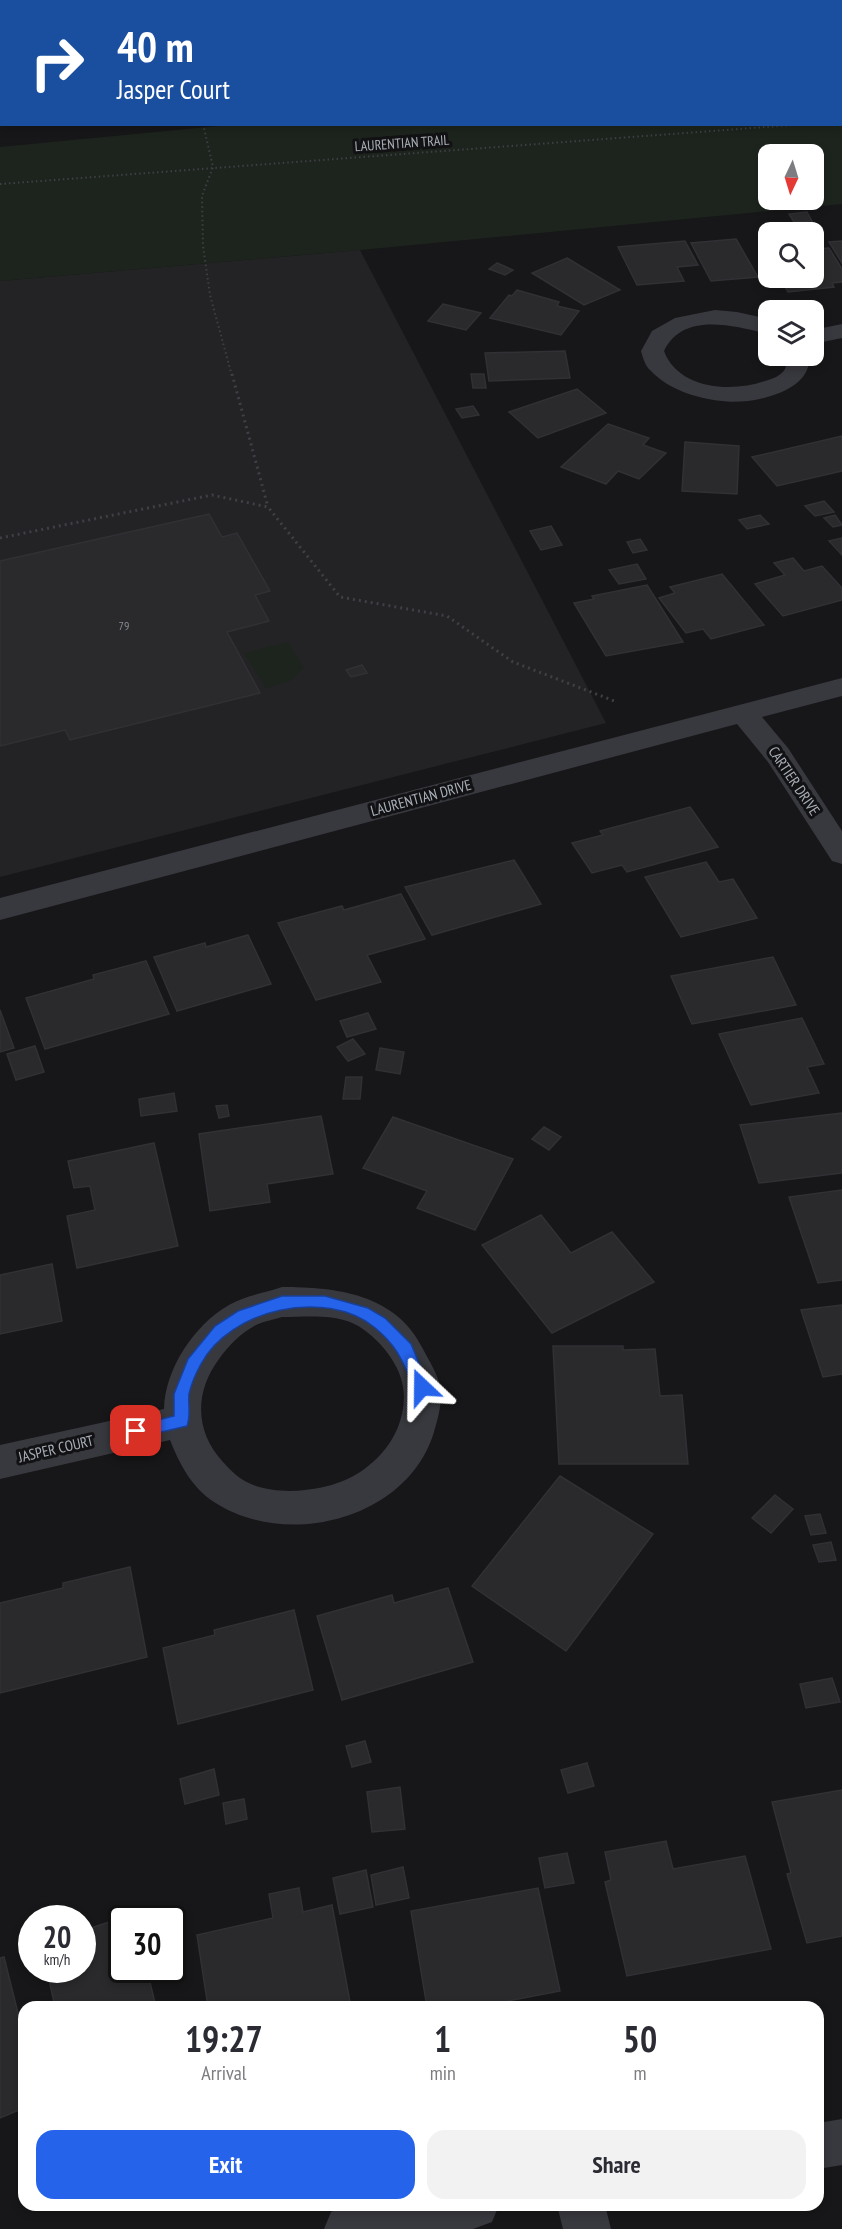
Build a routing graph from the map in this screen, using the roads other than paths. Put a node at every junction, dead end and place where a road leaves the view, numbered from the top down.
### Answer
1 (758, 324) edge
2 (842, 331) edge
3 (824, 335) edge
4 (798, 366) edge
5 (842, 687) edge
6 (742, 712) junction
7 (842, 854) edge
8 (0, 909) edge
9 (181, 1421) junction
10 (0, 1462) edge
11 (842, 2142) edge
12 (824, 2145) edge
13 (443, 2211) edge
14 (582, 2211) edge
15 (348, 2229) edge
16 (587, 2229) edge

1 - 4 street
2 - 3 street
5 - 6 street, LAURENTIAN DRIVE
6 - 7 street, CARTIER DRIVE
6 - 8 street, LAURENTIAN DRIVE
9 - 9 street
9 - 10 street, JASPER COURT
11 - 12 street
13 - 15 street
14 - 16 street

